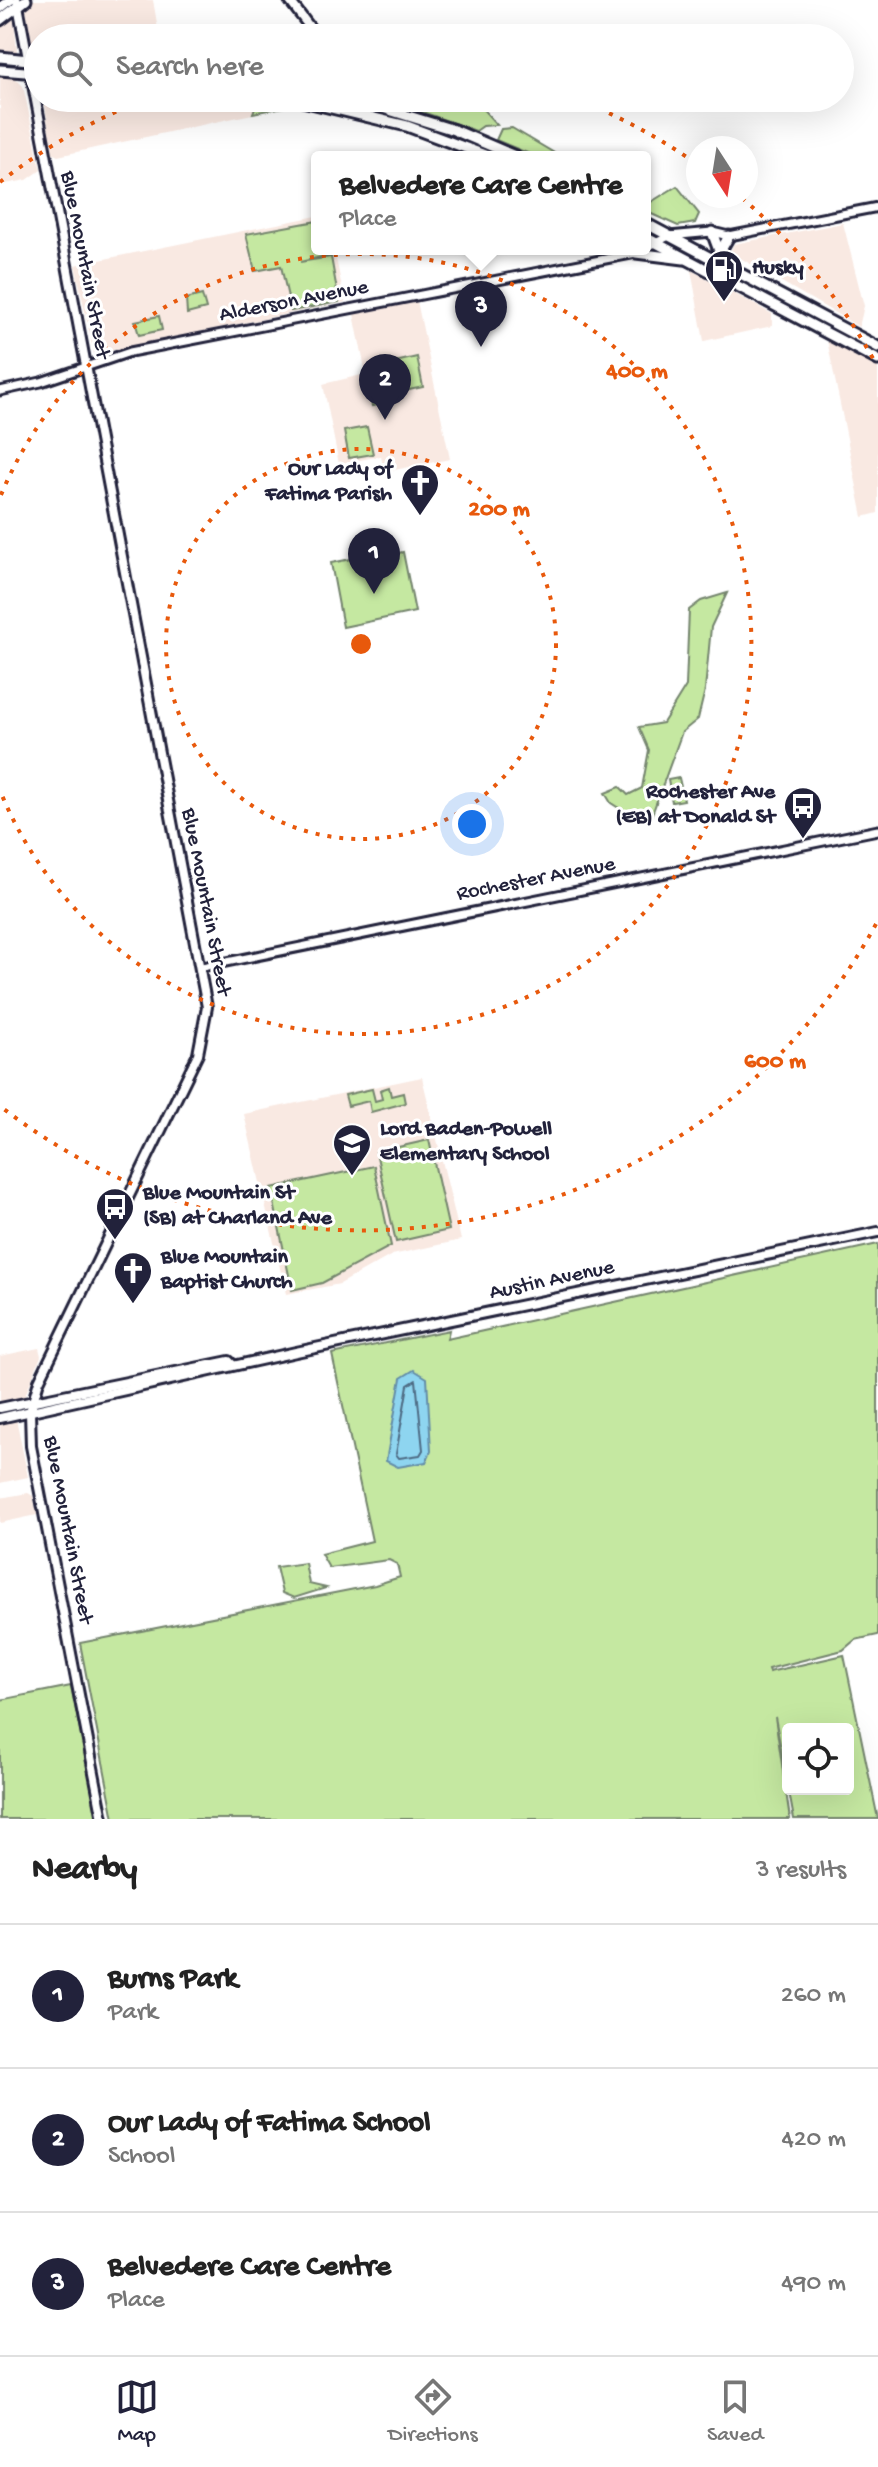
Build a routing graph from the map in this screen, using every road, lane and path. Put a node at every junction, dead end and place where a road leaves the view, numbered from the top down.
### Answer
1 (289, 0) edge
2 (18, 2) edge
3 (0, 8) edge
4 (0, 20) edge
5 (307, 24) edge
6 (24, 26) edge
7 (0, 57) edge
8 (24, 60) edge
9 (0, 70) edge
10 (24, 72) edge
11 (41, 112) edge
12 (358, 112) edge
13 (397, 112) edge
14 (472, 151) edge
15 (503, 151) edge
16 (878, 207) edge
17 (651, 226) edge
18 (712, 232) junction
19 (669, 236) junction
20 (729, 236) junction
21 (651, 240) edge
22 (657, 244) junction
23 (651, 246) edge
24 (721, 250) junction
25 (618, 255) edge
26 (651, 255) edge
27 (689, 260) junction
28 (724, 264) junction
29 (878, 347) edge
30 (878, 360) edge
31 (84, 367) junction
32 (0, 391) edge
33 (878, 830) edge
34 (202, 967) junction
35 (878, 1232) edge
36 (233, 1365) junction
37 (32, 1401) junction
38 (0, 1408) edge
39 (30, 1412) junction
40 (0, 1418) edge
41 (103, 1819) edge

1 - 5 main road
2 - 3 main road
2 - 4 main road
2 - 6 main road, Blue Mountain Street
7 - 8 main road
9 - 10 main road
11 - 31 main road, Blue Mountain Street
12 - 14 main road
13 - 15 main road
16 - 20 street, Alderson Avenue
17 - 19 main road
18 - 19 street, Alderson Avenue
18 - 20 street, Alderson Avenue
18 - 24 main road
19 - 22 street, Alderson Avenue
19 - 28 main road
20 - 24 main road
21 - 22 main road
22 - 23 street, Alderson Avenue
22 - 27 main road
24 - 28 main road
25 - 31 street, Alderson Avenue
26 - 27 main road
27 - 30 main road
28 - 29 main road
31 - 32 street, Alderson Avenue
31 - 34 main road, Blue Mountain Street
33 - 34 street, Rochester Avenue
34 - 37 main road, Blue Mountain Street
35 - 36 main road, Austin Avenue
36 - 37 main road, Austin Avenue
36 - 39 main road, Austin Avenue
37 - 38 main road, Austin Avenue
37 - 39 main road, Blue Mountain Street
39 - 40 main road, Austin Avenue
39 - 41 main road, Blue Mountain Street

